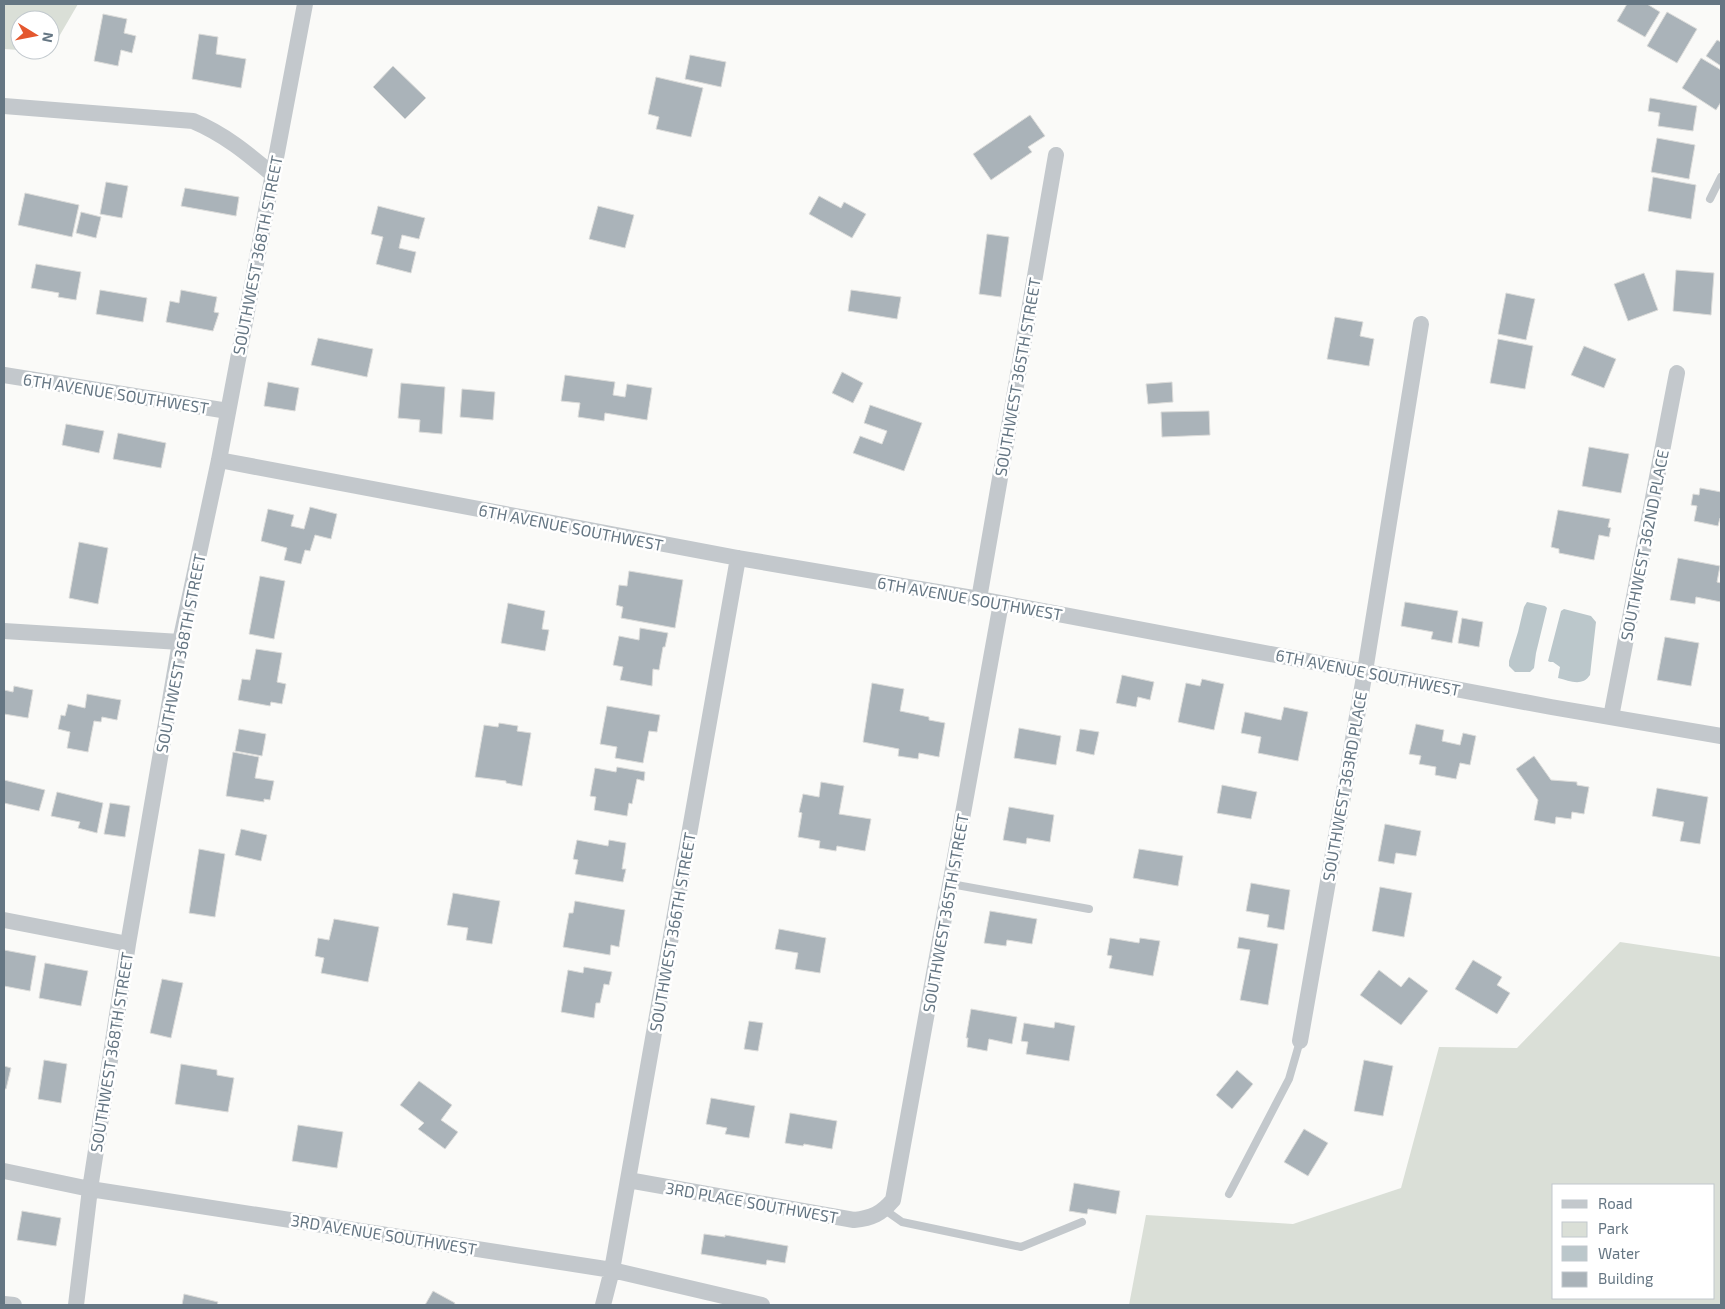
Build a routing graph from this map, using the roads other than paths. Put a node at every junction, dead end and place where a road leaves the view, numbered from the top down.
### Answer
1 (305, 4) edge
2 (4, 106) edge
3 (1056, 156) dead end
4 (273, 174) junction
5 (1721, 177) edge
6 (1710, 200) dead end
7 (1421, 324) dead end
8 (1676, 373) dead end
9 (4, 375) edge
10 (228, 411) junction
11 (219, 460) junction
12 (738, 558) junction
13 (979, 599) junction
14 (1001, 603) junction
15 (4, 631) edge
16 (180, 642) junction
17 (1365, 671) junction
18 (1611, 717) junction
19 (1721, 736) edge
20 (950, 884) junction
21 (1090, 909) dead end
22 (4, 920) edge
23 (128, 944) junction
24 (1300, 1041) joint
25 (4, 1171) edge
26 (628, 1180) junction
27 (90, 1189) junction
28 (1229, 1194) dead end
29 (880, 1213) junction
30 (1082, 1222) dead end
31 (612, 1270) junction
32 (4, 1304) edge
33 (14, 1305) edge
34 (76, 1305) edge
35 (603, 1305) edge
36 (762, 1305) edge

1 - 4 street, SOUTHWEST 368TH STREET
2 - 4 street
3 - 13 street, SOUTHWEST 365TH STREET
4 - 10 street, SOUTHWEST 368TH STREET
5 - 6 lane
7 - 17 street, SOUTHWEST 363RD PLACE
8 - 18 street, SOUTHWEST 362ND PLACE
9 - 10 street, 6TH AVENUE SOUTHWEST
10 - 11 street, SOUTHWEST 368TH STREET
11 - 12 street, 6TH AVENUE SOUTHWEST
11 - 16 street, SOUTHWEST 368TH STREET
12 - 13 street, 6TH AVENUE SOUTHWEST
12 - 26 street, SOUTHWEST 366TH STREET
13 - 14 street, 6TH AVENUE SOUTHWEST
14 - 17 street, 6TH AVENUE SOUTHWEST
14 - 20 street, SOUTHWEST 365TH STREET
15 - 16 street
16 - 23 street, SOUTHWEST 368TH STREET
17 - 18 street, 6TH AVENUE SOUTHWEST
17 - 24 street, SOUTHWEST 363RD PLACE
18 - 19 street, 6TH AVENUE SOUTHWEST
20 - 21 lane
20 - 29 street, SOUTHWEST 365TH STREET
22 - 23 street
23 - 27 street, SOUTHWEST 368TH STREET
24 - 28 lane
25 - 27 street, 3RD AVENUE SOUTHWEST
26 - 29 street, 3RD PLACE SOUTHWEST
26 - 31 street, SOUTHWEST 366TH STREET
27 - 31 street, 3RD AVENUE SOUTHWEST
27 - 34 street, SOUTHWEST 368TH STREET
29 - 30 lane
31 - 35 street, SOUTHWEST 366TH STREET
31 - 36 street, 3RD AVENUE SOUTHWEST
32 - 33 street

